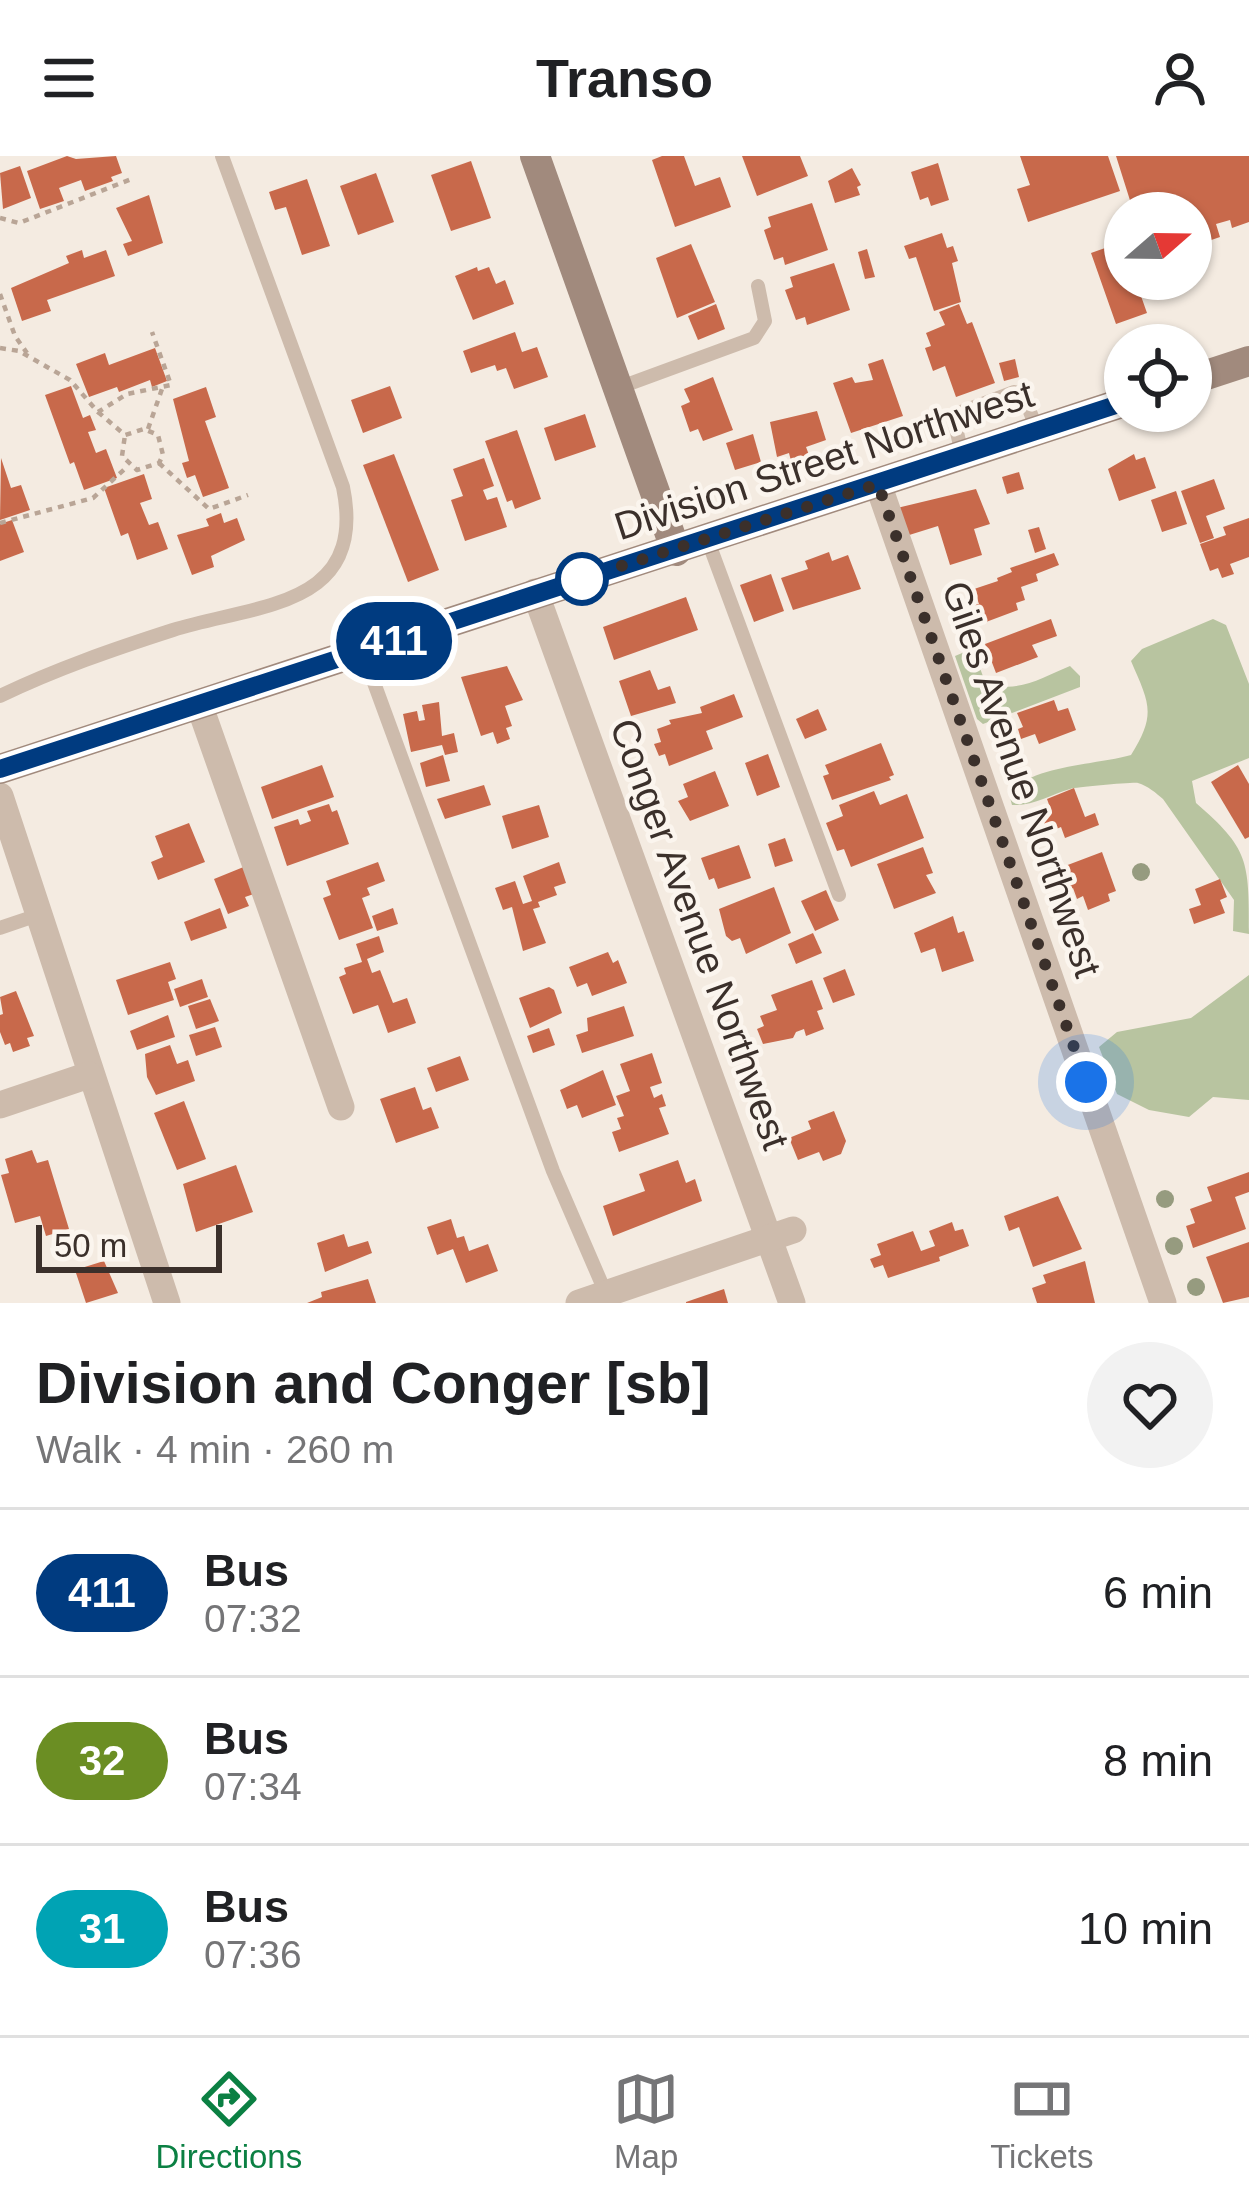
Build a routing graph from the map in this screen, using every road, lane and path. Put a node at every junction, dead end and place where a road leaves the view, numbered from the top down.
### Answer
1 (222, 156) edge
2 (535, 156) edge
3 (134, 178) dead end
4 (0, 218) edge
5 (758, 286) dead end
6 (0, 294) edge
7 (152, 332) dead end
8 (0, 348) edge
9 (30, 358) junction
10 (1249, 361) edge
11 (1212, 373) edge
12 (162, 388) junction
13 (618, 388) junction
14 (1104, 409) edge
15 (98, 412) junction
16 (148, 429) junction
17 (1038, 431) junction
18 (125, 435) junction
19 (963, 456) junction
20 (159, 463) junction
21 (128, 466) junction
22 (878, 484) junction
23 (248, 495) dead end
24 (0, 523) edge
25 (708, 541) junction
26 (676, 551) junction
27 (536, 592) junction
28 (362, 650) junction
29 (0, 696) edge
30 (200, 704) junction
31 (0, 769) edge
32 (0, 796) edge
33 (839, 895) dead end
34 (38, 915) junction
35 (0, 928) edge
36 (89, 1075) junction
37 (0, 1105) edge
38 (341, 1107) dead end
39 (781, 1235) junction
40 (598, 1300) edge
41 (167, 1303) edge
42 (792, 1303) edge
43 (1163, 1303) edge

1 - 29 lane
2 - 13 street
3 - 4 path
5 - 13 lane
6 - 9 path
7 - 12 path
8 - 9 path
9 - 15 path
10 - 11 street
12 - 15 path
12 - 16 path
13 - 26 street
14 - 17 street, Division Street Northwest
15 - 18 path
16 - 18 path
16 - 20 path
17 - 19 street, Division Street Northwest
17 - 19 lane
18 - 21 path
19 - 22 street, Division Street Northwest
20 - 21 path
20 - 23 path
21 - 24 path
22 - 25 street, Division Street Northwest
22 - 43 street, Giles Avenue Northwest
25 - 26 street, Division Street Northwest
25 - 33 lane
26 - 27 street, Division Street Northwest
27 - 28 street, Division Street Northwest
27 - 39 street, Conger Avenue Northwest
28 - 30 street, Division Street Northwest
28 - 40 lane
30 - 31 street, Division Street Northwest
30 - 38 street
32 - 34 street
34 - 35 lane
34 - 36 street
36 - 37 street
36 - 41 street
39 - 40 street
39 - 42 street, Conger Avenue Northwest

